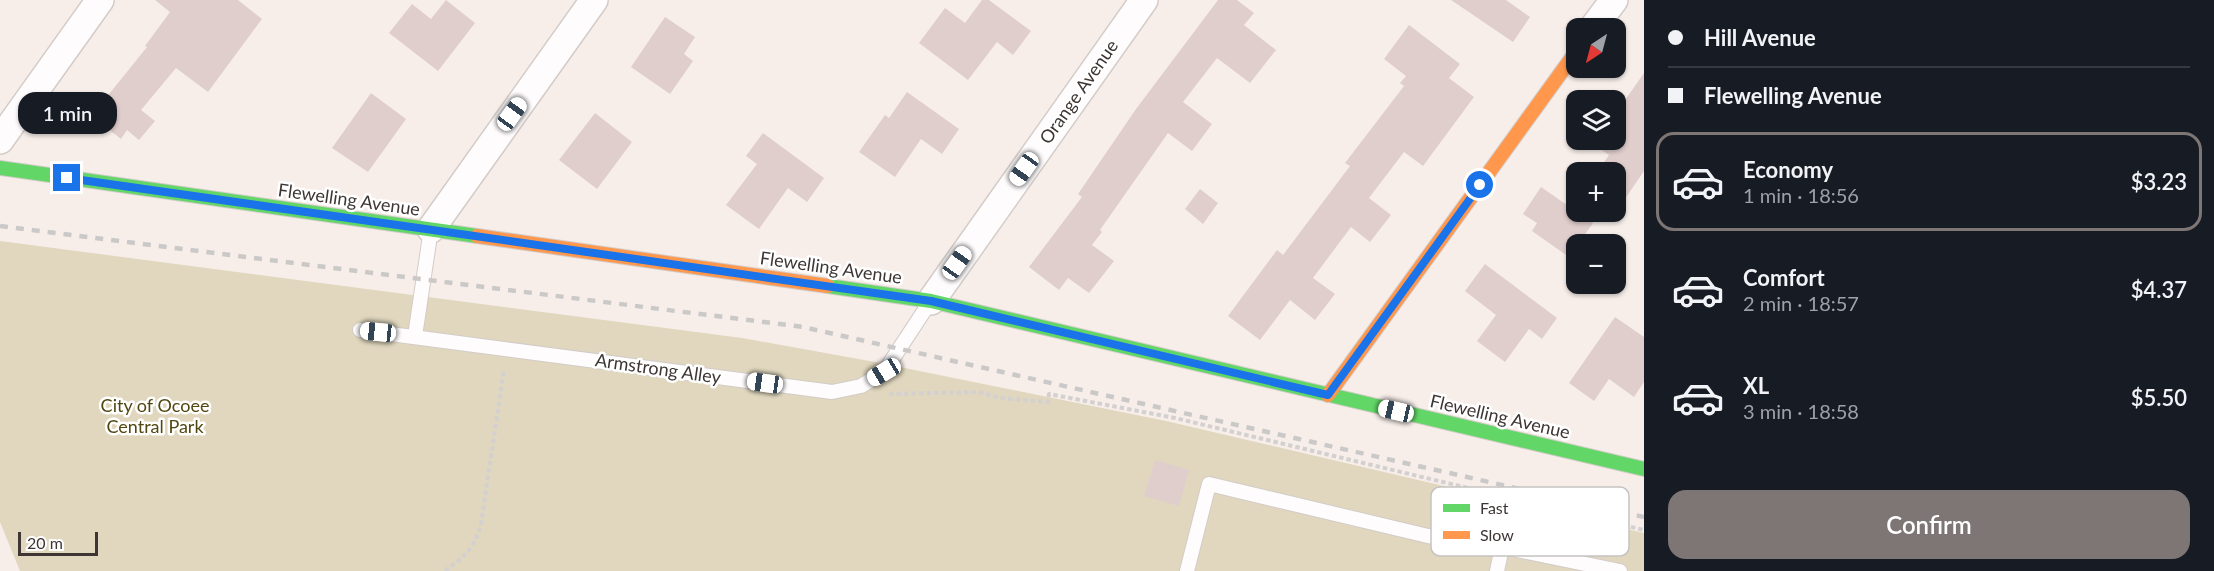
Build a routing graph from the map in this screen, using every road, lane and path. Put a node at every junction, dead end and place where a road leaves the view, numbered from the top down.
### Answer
1 (100, 0) edge
2 (594, 0) edge
3 (1144, 0) edge
4 (1614, 0) edge
5 (1600, 18) edge
6 (1566, 66) edge
7 (0, 140) edge
8 (0, 168) edge
9 (431, 229) junction
10 (931, 301) junction
11 (360, 330) dead end
12 (415, 336) junction
13 (505, 363) dead end
14 (881, 395) dead end
15 (1328, 395) junction
16 (1644, 469) edge
17 (1464, 487) edge
18 (1629, 526) edge
19 (1644, 530) edge
20 (1431, 536) edge
21 (1500, 556) edge
22 (1546, 556) edge
23 (445, 571) edge
24 (1187, 571) edge
25 (1497, 571) edge
26 (1620, 571) edge

1 - 7 street
2 - 9 street
3 - 10 street, Orange Avenue
4 - 5 street
6 - 15 street
8 - 9 street, Flewelling Avenue
9 - 10 street, Flewelling Avenue
9 - 12 lane
10 - 12 lane, Armstrong Alley
10 - 15 street, Flewelling Avenue
11 - 12 lane, Armstrong Alley
13 - 23 path
14 - 17 path
15 - 16 street, Flewelling Avenue
18 - 19 path
20 - 24 lane
21 - 25 lane
22 - 26 lane

